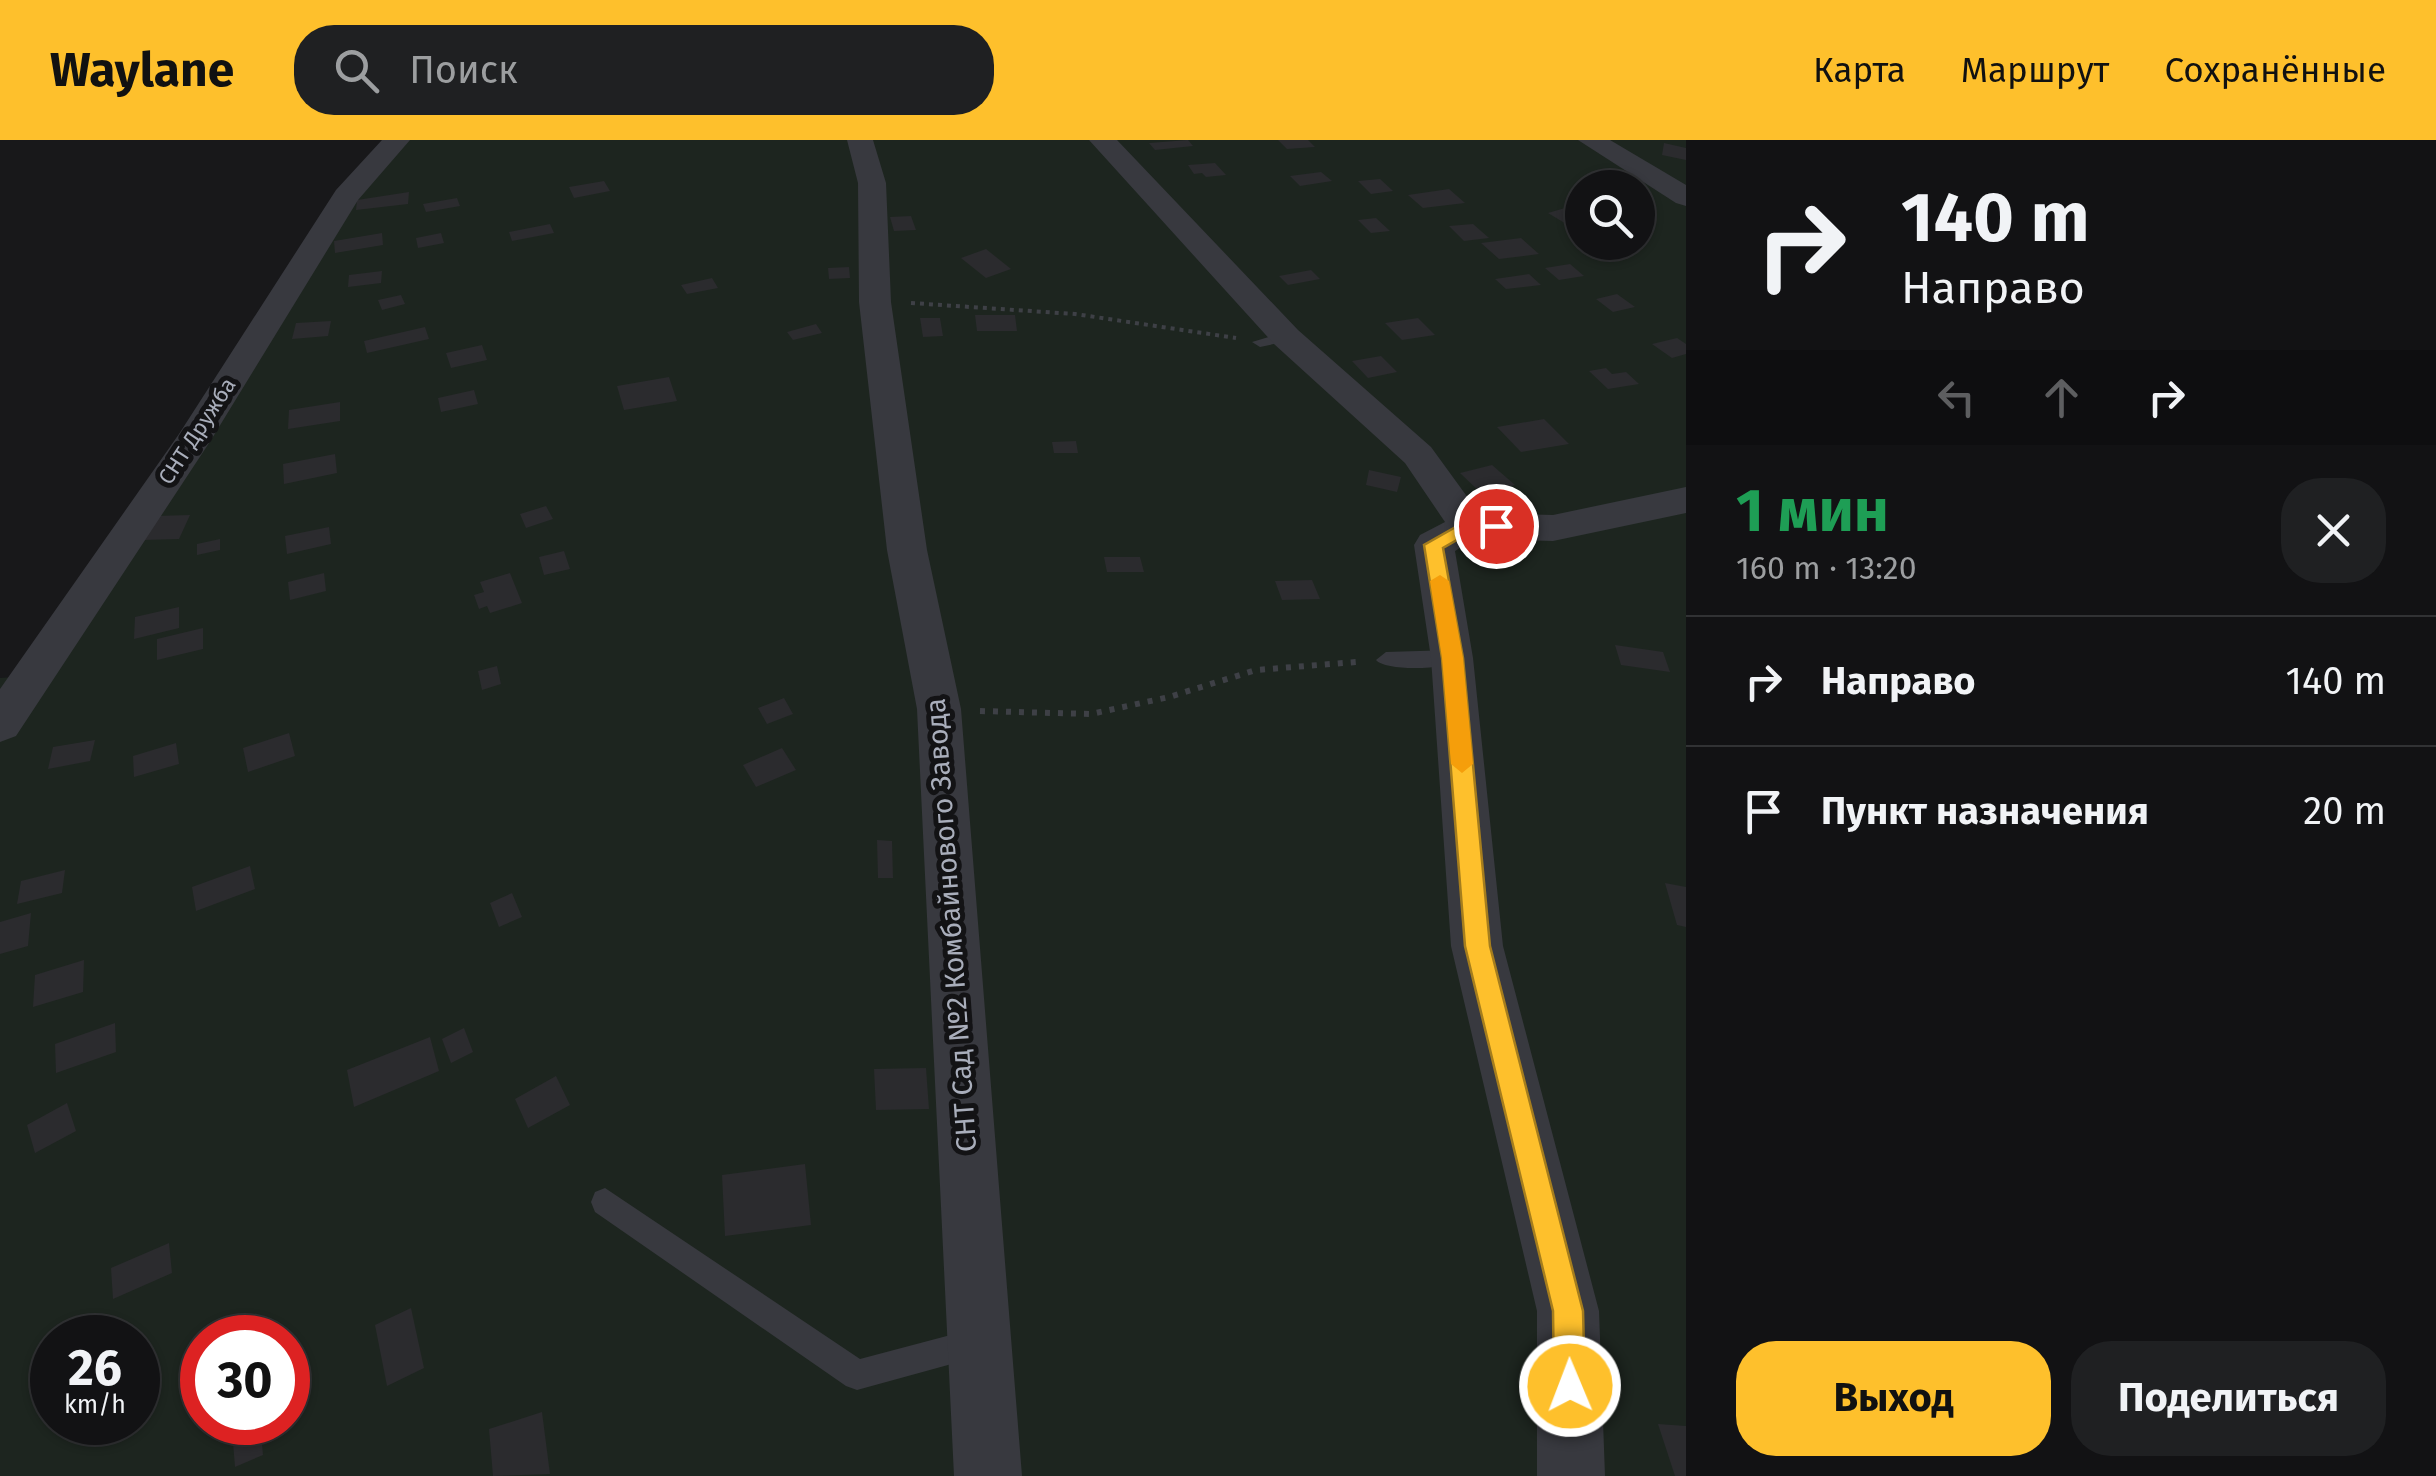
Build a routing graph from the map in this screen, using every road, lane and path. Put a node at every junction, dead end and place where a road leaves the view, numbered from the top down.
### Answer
1 (397, 140) edge
2 (860, 140) edge
3 (1102, 140) edge
4 (1592, 140) edge
5 (1686, 197) edge
6 (875, 302) junction
7 (1273, 340) junction
8 (1686, 500) edge
9 (1468, 526) junction
10 (1452, 658) junction
11 (1386, 660) joint
12 (938, 709) junction
13 (0, 724) edge
14 (606, 1202) dead end
15 (981, 1342) junction
16 (988, 1476) edge
17 (1571, 1476) edge

1 - 13 street, СНТ Дружба
2 - 6 street, СНТ Сад №2 Комбайнового Завода
3 - 7 street
4 - 5 street
6 - 7 path
6 - 12 street, СНТ Сад №2 Комбайнового Завода
7 - 9 street
8 - 9 street
9 - 10 street
10 - 11 lane
10 - 17 street
11 - 12 path
12 - 15 street, СНТ Сад №2 Комбайнового Завода
14 - 15 lane
15 - 16 street, СНТ Сад №2 Комбайнового Завода

